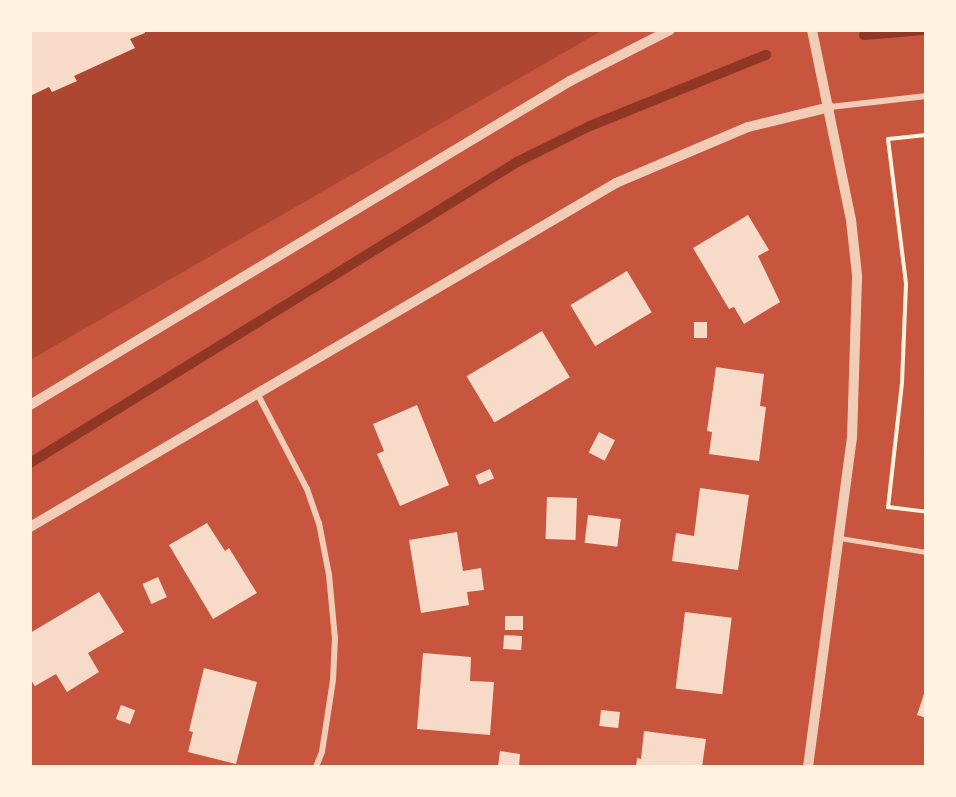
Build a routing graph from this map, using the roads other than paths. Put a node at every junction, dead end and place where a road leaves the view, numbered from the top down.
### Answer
1 (670, 30) edge
2 (812, 30) edge
3 (926, 96) edge
4 (830, 107) junction
5 (257, 393) junction
6 (30, 405) edge
7 (30, 527) edge
8 (838, 537) junction
9 (926, 552) edge
10 (316, 767) edge
11 (807, 767) edge

1 - 6 street
2 - 4 street
3 - 4 street
4 - 5 street
4 - 8 street
5 - 7 street
5 - 10 street
8 - 9 lane
8 - 11 street

